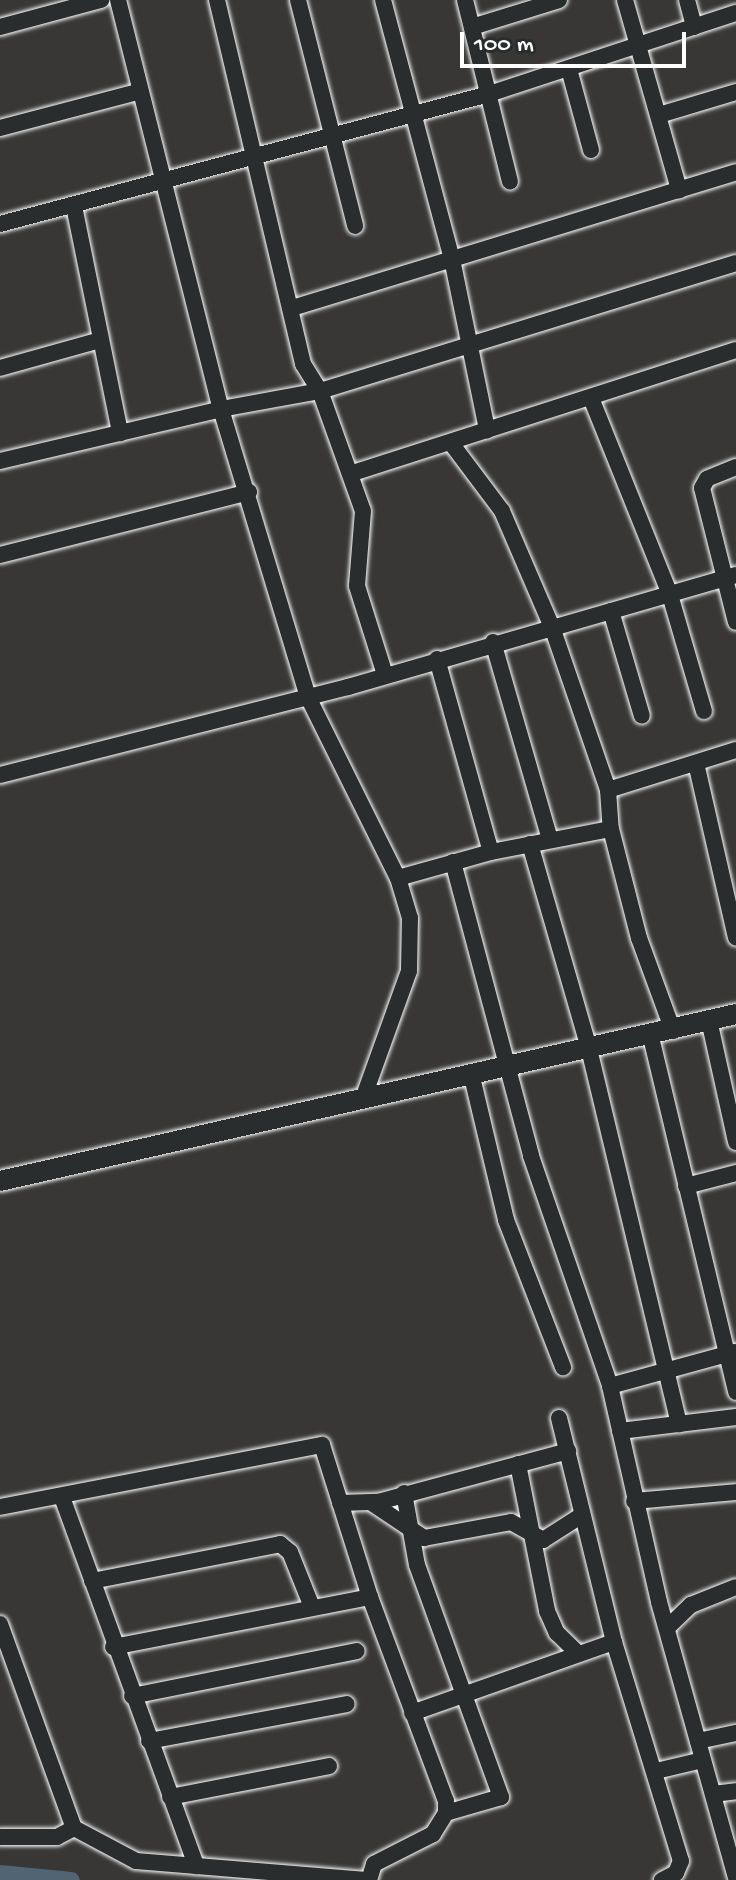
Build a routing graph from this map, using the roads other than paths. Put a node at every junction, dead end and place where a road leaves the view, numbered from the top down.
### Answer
1 (31, 0) edge
2 (101, 0) edge
3 (118, 0) edge
4 (217, 0) edge
5 (298, 0) edge
6 (383, 0) edge
7 (465, 0) edge
8 (559, 0) edge
9 (625, 0) edge
10 (687, 0) edge
11 (736, 13) edge
12 (34, 19) junction
13 (0, 27) edge
14 (472, 27) junction
15 (694, 27) junction
16 (639, 45) junction
17 (569, 69) junction
18 (137, 92) junction
19 (736, 92) edge
20 (489, 94) junction
21 (411, 115) junction
22 (659, 115) junction
23 (0, 128) edge
24 (332, 137) junction
25 (591, 150) dead end
26 (254, 160) junction
27 (736, 172) edge
28 (510, 182) dead end
29 (163, 183) junction
30 (679, 190) junction
31 (74, 206) junction
32 (0, 224) edge
33 (355, 226) dead end
34 (452, 259) junction
35 (734, 269) edge
36 (292, 308) junction
37 (100, 340) junction
38 (467, 349) junction
39 (736, 350) edge
40 (0, 368) edge
41 (320, 391) junction
42 (591, 398) junction
43 (221, 409) junction
44 (487, 430) junction
45 (120, 433) junction
46 (451, 443) junction
47 (0, 461) edge
48 (736, 467) edge
49 (353, 473) junction
50 (249, 492) junction
51 (0, 555) edge
52 (730, 577) edge
53 (670, 595) junction
54 (611, 611) junction
55 (736, 622) edge
56 (552, 627) junction
57 (493, 642) junction
58 (437, 659) junction
59 (385, 675) junction
60 (308, 697) junction
61 (704, 711) dead end
62 (642, 716) dead end
63 (736, 750) edge
64 (696, 763) junction
65 (0, 775) edge
66 (608, 790) junction
67 (611, 829) junction
68 (550, 840) junction
69 (530, 844) junction
70 (491, 852) junction
71 (453, 862) junction
72 (398, 878) junction
73 (736, 937) edge
74 (736, 1014) edge
75 (709, 1020) junction
76 (673, 1031) junction
77 (650, 1033) junction
78 (589, 1049) junction
79 (506, 1069) junction
80 (472, 1077) junction
81 (363, 1099) junction
82 (736, 1142) edge
83 (736, 1173) edge
84 (0, 1181) edge
85 (686, 1186) junction
86 (731, 1353) edge
87 (563, 1367) dead end
88 (670, 1370) junction
89 (610, 1386) junction
90 (736, 1392) edge
91 (736, 1417) edge
92 (559, 1418) dead end
93 (679, 1424) junction
94 (620, 1431) junction
95 (568, 1451) junction
96 (518, 1464) junction
97 (736, 1492) edge
98 (404, 1493) junction
99 (62, 1497) junction
100 (634, 1501) junction
101 (340, 1503) junction
102 (372, 1503) junction
103 (0, 1507) edge
104 (582, 1515) junction
105 (407, 1527) junction
106 (532, 1534) junction
107 (92, 1581) junction
108 (736, 1587) edge
109 (370, 1597) junction
110 (312, 1607) junction
111 (0, 1624) edge
112 (668, 1627) junction
113 (614, 1642) junction
114 (113, 1647) junction
115 (357, 1651) dead end
116 (578, 1653) junction
117 (461, 1694) junction
118 (132, 1696) junction
119 (347, 1704) dead end
120 (412, 1713) junction
121 (736, 1733) edge
122 (149, 1741) junction
123 (698, 1741) junction
124 (703, 1760) junction
125 (329, 1766) dead end
126 (656, 1771) junction
127 (736, 1791) edge
128 (713, 1794) junction
129 (170, 1797) junction
130 (446, 1813) junction
131 (74, 1828) junction
132 (0, 1837) edge
133 (732, 1845) edge
134 (196, 1866) junction
135 (736, 1877) edge
136 (367, 1880) edge
137 (662, 1880) edge

1 - 12 street
2 - 12 street
3 - 18 street
4 - 26 street
5 - 24 street
6 - 21 street
7 - 14 street
8 - 14 street
9 - 16 street
10 - 15 street
11 - 15 street
12 - 13 street
14 - 20 street
15 - 16 street
16 - 17 street
16 - 22 street
17 - 20 street
17 - 25 street
18 - 23 street
18 - 29 street
19 - 22 street
20 - 21 street
20 - 28 street
21 - 24 street
21 - 34 street
22 - 30 street
24 - 26 street
24 - 33 street
26 - 29 street
26 - 36 street
27 - 30 street
29 - 31 street
29 - 43 street
30 - 34 street
31 - 32 street
31 - 37 street
34 - 36 street
34 - 38 street
35 - 38 street
36 - 41 street
37 - 40 street
37 - 45 street
38 - 41 street
38 - 44 street
39 - 42 street
41 - 43 street
41 - 49 street
42 - 44 street
42 - 53 street
43 - 45 street
43 - 50 street
44 - 46 street
45 - 47 street
46 - 49 street
46 - 56 street
48 - 52 street
49 - 59 street
50 - 51 street
50 - 60 street
52 - 53 street
52 - 55 street
53 - 54 street
53 - 61 street
54 - 56 street
54 - 62 street
56 - 57 street
56 - 66 street
57 - 58 street
57 - 68 street
58 - 59 street
58 - 70 street
59 - 60 street
60 - 65 street
60 - 72 street
63 - 64 street
64 - 66 street
64 - 73 street
66 - 67 street
67 - 68 street
67 - 76 street
68 - 69 street
69 - 70 street
69 - 78 street
70 - 71 street
71 - 72 street
71 - 79 street
72 - 81 street
74 - 75 street
75 - 76 street
75 - 82 street
76 - 77 street
77 - 78 street
77 - 85 street
78 - 79 street
78 - 88 street
79 - 80 street
79 - 89 street
80 - 81 street
80 - 87 street
81 - 84 street
83 - 85 street
85 - 86 street
86 - 88 street
86 - 90 street
88 - 89 street
88 - 93 street
89 - 94 street
91 - 93 street
92 - 95 street
93 - 94 street
94 - 100 street
95 - 96 street
95 - 104 street
96 - 98 street
96 - 106 street
97 - 100 street
98 - 102 street
98 - 105 street
99 - 101 street
99 - 103 street
99 - 107 street
100 - 112 street
101 - 102 street
101 - 109 street
102 - 105 street
104 - 106 street
104 - 113 street
105 - 106 street
105 - 117 street
106 - 116 street
107 - 110 street
107 - 114 street
108 - 112 street
109 - 110 street
109 - 120 street
110 - 114 street
111 - 131 street
112 - 123 street
113 - 116 street
113 - 126 street
114 - 118 street
115 - 118 street
116 - 117 street
117 - 120 street
117 - 130 street
118 - 122 street
119 - 122 street
120 - 130 street
121 - 123 street
122 - 129 street
123 - 124 street
124 - 126 street
124 - 128 street
125 - 129 street
126 - 137 street
127 - 128 street
128 - 133 street
129 - 134 street
130 - 136 street
131 - 132 street
131 - 134 street
133 - 135 street
134 - 136 street

